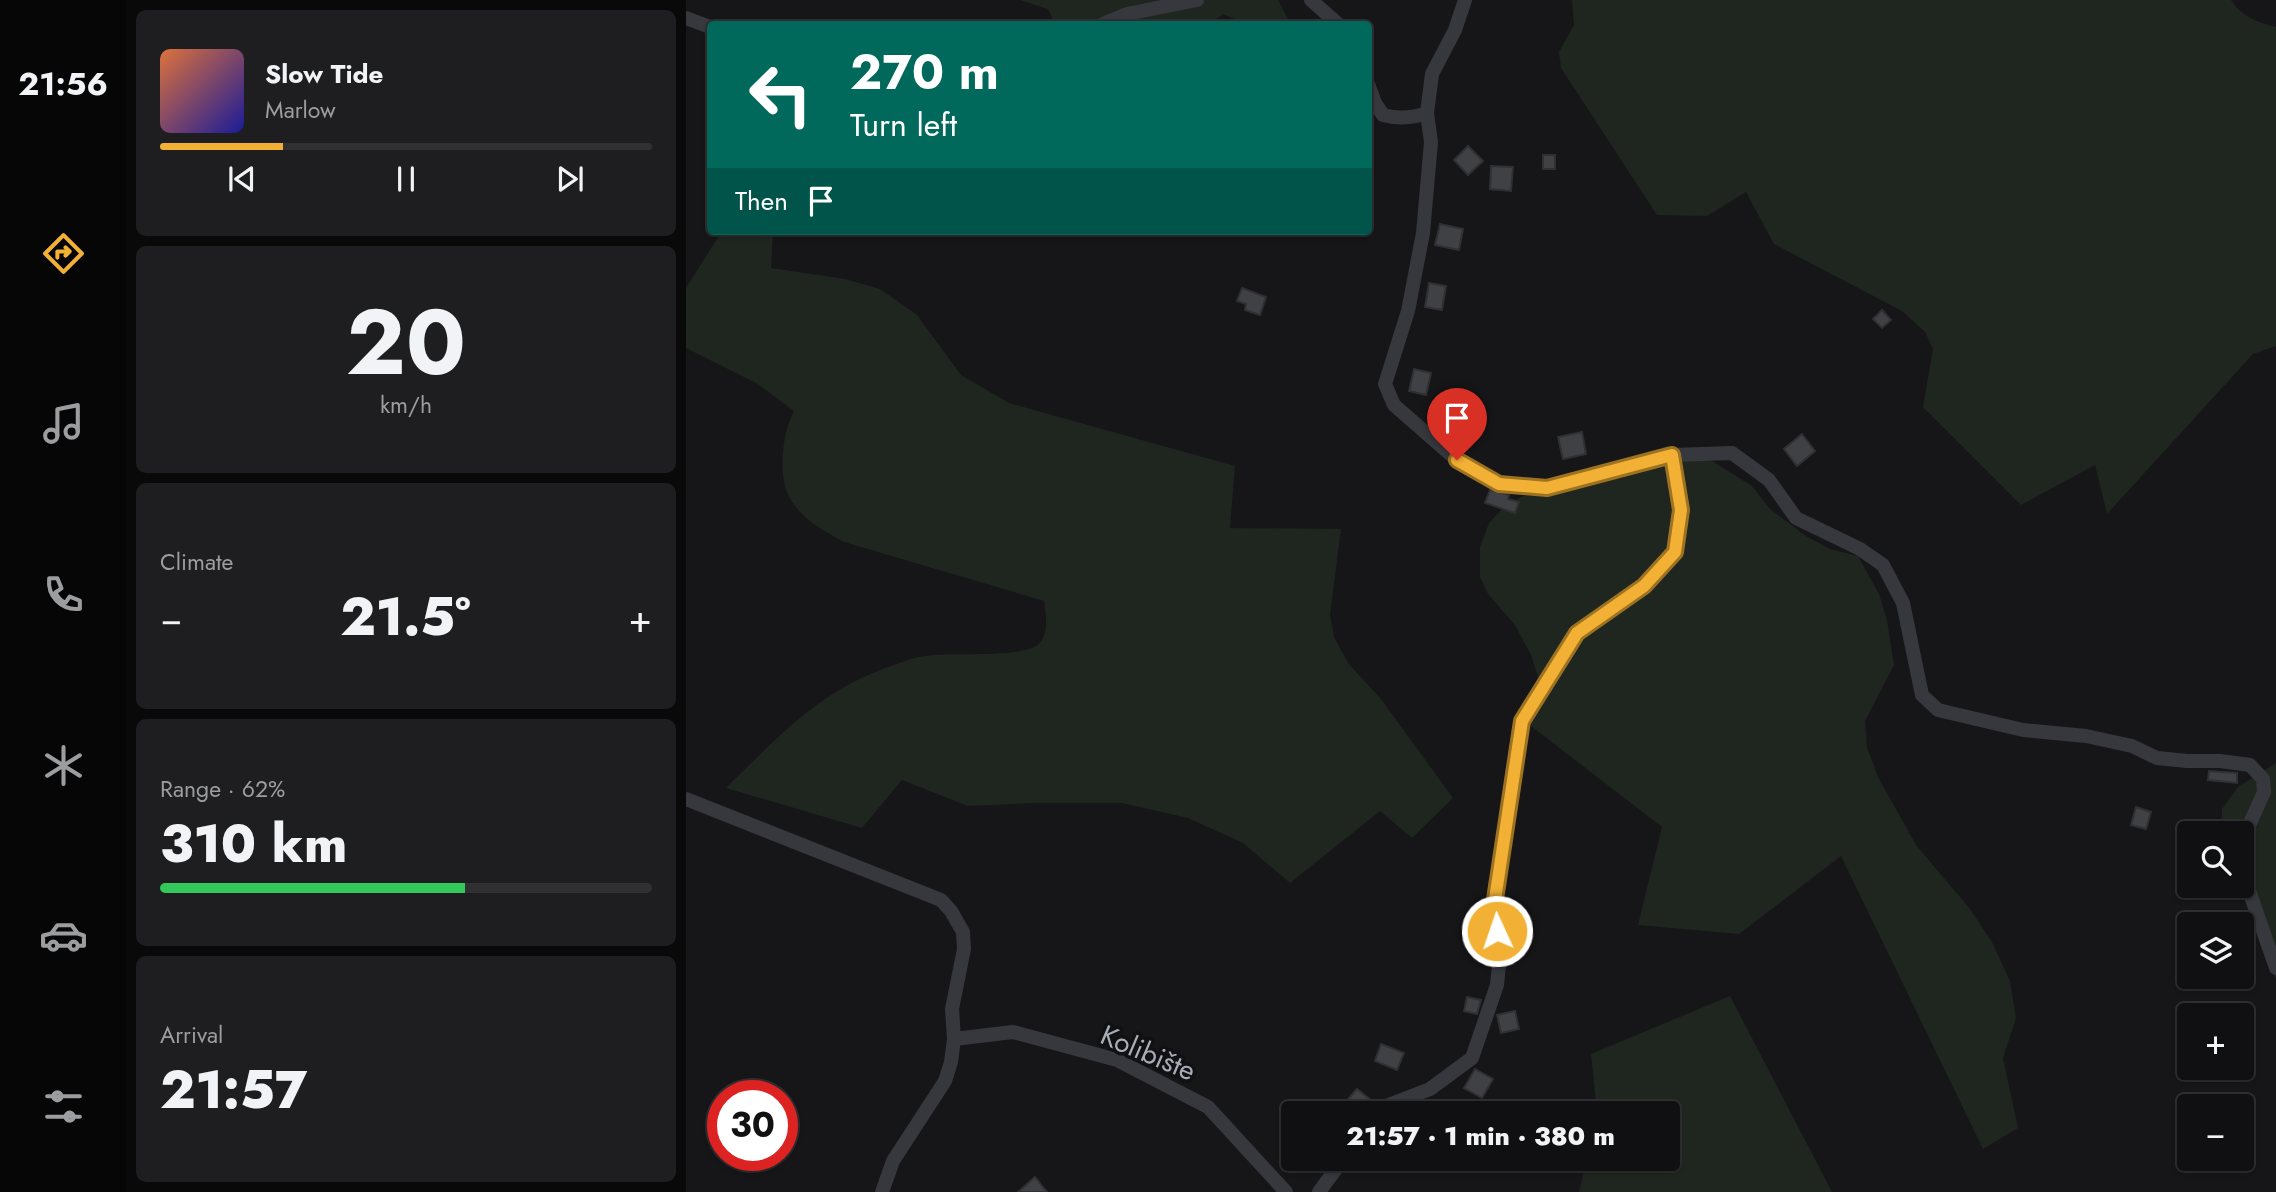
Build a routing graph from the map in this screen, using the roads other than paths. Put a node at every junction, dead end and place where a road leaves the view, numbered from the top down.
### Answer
1 (1197, 0) edge
2 (1311, 0) edge
3 (1465, 0) edge
4 (686, 18) edge
5 (1110, 21) edge
6 (1335, 21) edge
7 (707, 26) edge
8 (1372, 95) edge
9 (1427, 113) junction
10 (1672, 455) junction
11 (686, 799) edge
12 (2276, 968) edge
13 (954, 1039) junction
14 (1399, 1101) edge
15 (1334, 1171) edge
16 (882, 1192) edge
17 (1286, 1192) edge
18 (1319, 1192) edge

1 - 5 street
2 - 6 street
3 - 9 street
4 - 7 street
8 - 9 street
9 - 10 street
10 - 12 street
10 - 14 street
11 - 13 street
13 - 16 street
13 - 17 street, Kolibište
15 - 18 street

